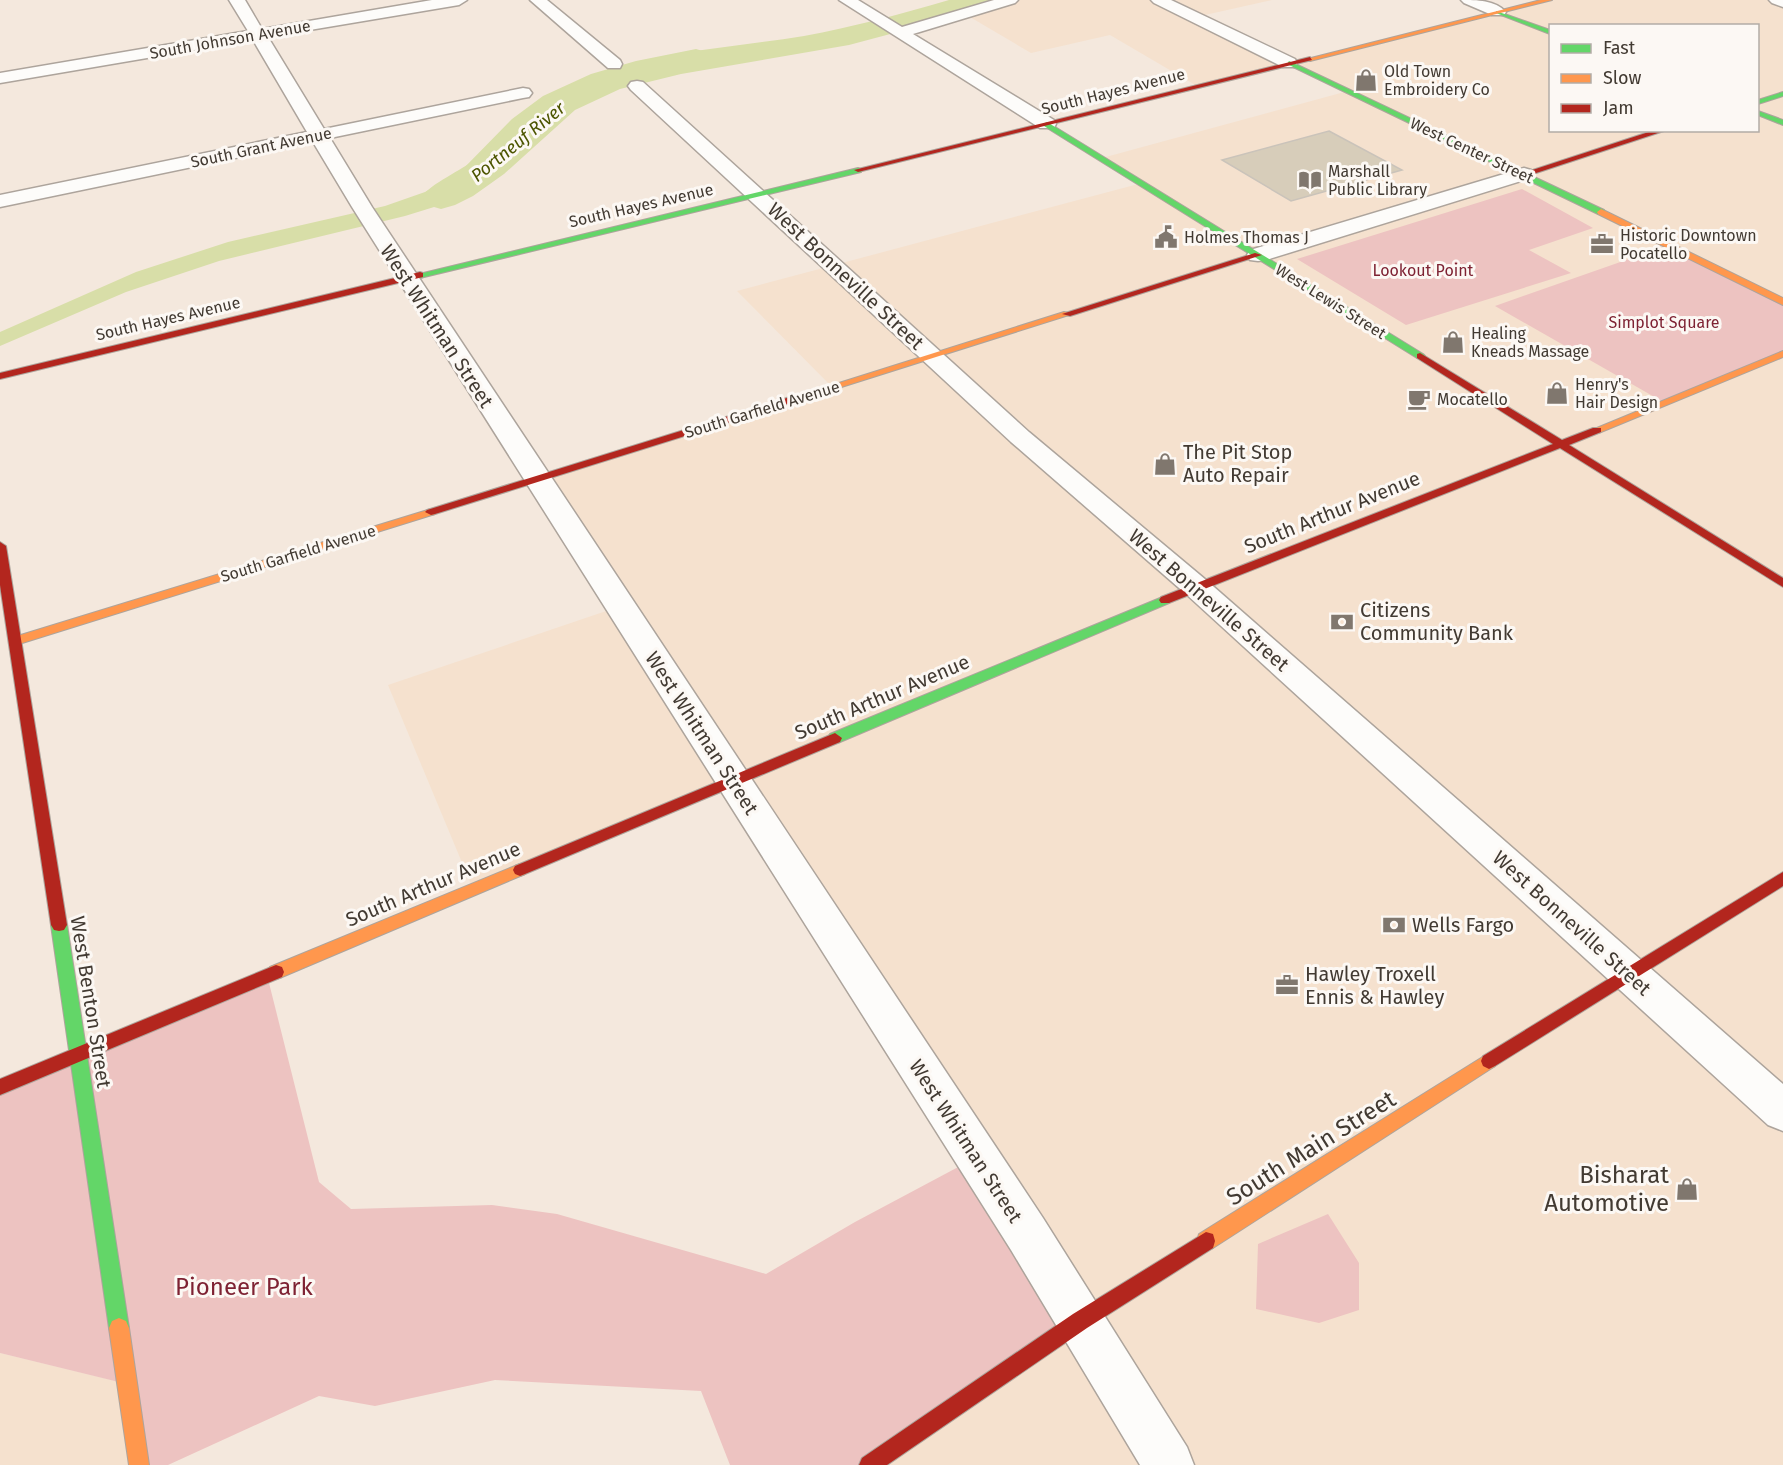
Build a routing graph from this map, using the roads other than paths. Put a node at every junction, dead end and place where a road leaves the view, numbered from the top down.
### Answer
1 (237, 0) edge
2 (459, 0) edge
3 (538, 0) edge
4 (847, 0) edge
5 (1010, 0) edge
6 (1159, 0) edge
7 (1469, 0) edge
8 (1549, 0) edge
9 (1777, 0) edge
10 (1783, 2) edge
11 (1498, 12) junction
12 (1549, 31) edge
13 (900, 33) junction
14 (256, 34) junction
15 (1289, 63) junction
16 (614, 64) dead end
17 (0, 78) edge
18 (637, 86) dead end
19 (523, 93) dead end
20 (1783, 94) edge
21 (1759, 102) edge
22 (1759, 113) edge
23 (1783, 123) edge
24 (1047, 124) junction
25 (1658, 132) edge
26 (319, 135) junction
27 (1524, 174) junction
28 (758, 194) junction
29 (0, 201) edge
30 (1258, 255) junction
31 (407, 278) junction
32 (1783, 302) edge
33 (1783, 354) edge
34 (933, 356) junction
35 (0, 376) edge
36 (1558, 444) junction
37 (536, 479) junction
38 (0, 546) edge
39 (1783, 583) edge
40 (1196, 587) junction
41 (7, 644) edge
42 (733, 780) junction
43 (1783, 878) edge
44 (1628, 973) junction
45 (79, 1053) junction
46 (0, 1087) edge
47 (1783, 1111) edge
48 (1080, 1322) junction
49 (139, 1465) edge
50 (869, 1465) edge
51 (1169, 1465) edge

1 - 14 street, West Whitman Street
2 - 14 street, South Johnson Avenue
3 - 16 street
4 - 13 street, West Lewis Street
5 - 13 street
6 - 15 street, West Center Street
7 - 11 street
8 - 11 street, South Hayes Avenue
9 - 10 street
11 - 12 street
11 - 15 street, South Hayes Avenue
13 - 24 street, West Lewis Street
14 - 17 street, South Johnson Avenue
14 - 26 street, West Whitman Street
15 - 24 street, South Hayes Avenue
15 - 27 street, West Center Street
18 - 28 street, West Bonneville Street
19 - 26 street, South Grant Avenue
20 - 21 street
22 - 23 street
24 - 28 street, South Hayes Avenue
24 - 30 street, West Lewis Street
25 - 27 street
26 - 29 street, South Grant Avenue
26 - 31 street, West Whitman Street
27 - 30 street, South Garfield Avenue
27 - 32 street, West Center Street
28 - 31 street, South Hayes Avenue
28 - 34 street, West Bonneville Street
30 - 34 street, South Garfield Avenue
30 - 36 street, West Lewis Street
31 - 35 street, South Hayes Avenue
31 - 37 street, West Whitman Street
33 - 36 street, South Arthur Avenue
34 - 37 street, South Garfield Avenue
34 - 40 street, West Bonneville Street
36 - 39 street, West Lewis Street
36 - 40 street, South Arthur Avenue
37 - 41 street, South Garfield Avenue
37 - 42 street, West Whitman Street
38 - 41 street, West Benton Street
40 - 42 street, South Arthur Avenue
40 - 44 street, West Bonneville Street
41 - 45 street, West Benton Street
42 - 45 street, South Arthur Avenue
42 - 48 street, West Whitman Street
43 - 44 street, South Main Street
44 - 47 street, West Bonneville Street
44 - 48 street, South Main Street
45 - 46 street, South Arthur Avenue
45 - 49 street, West Benton Street
48 - 50 street, South Main Street
48 - 51 street, West Whitman Street

